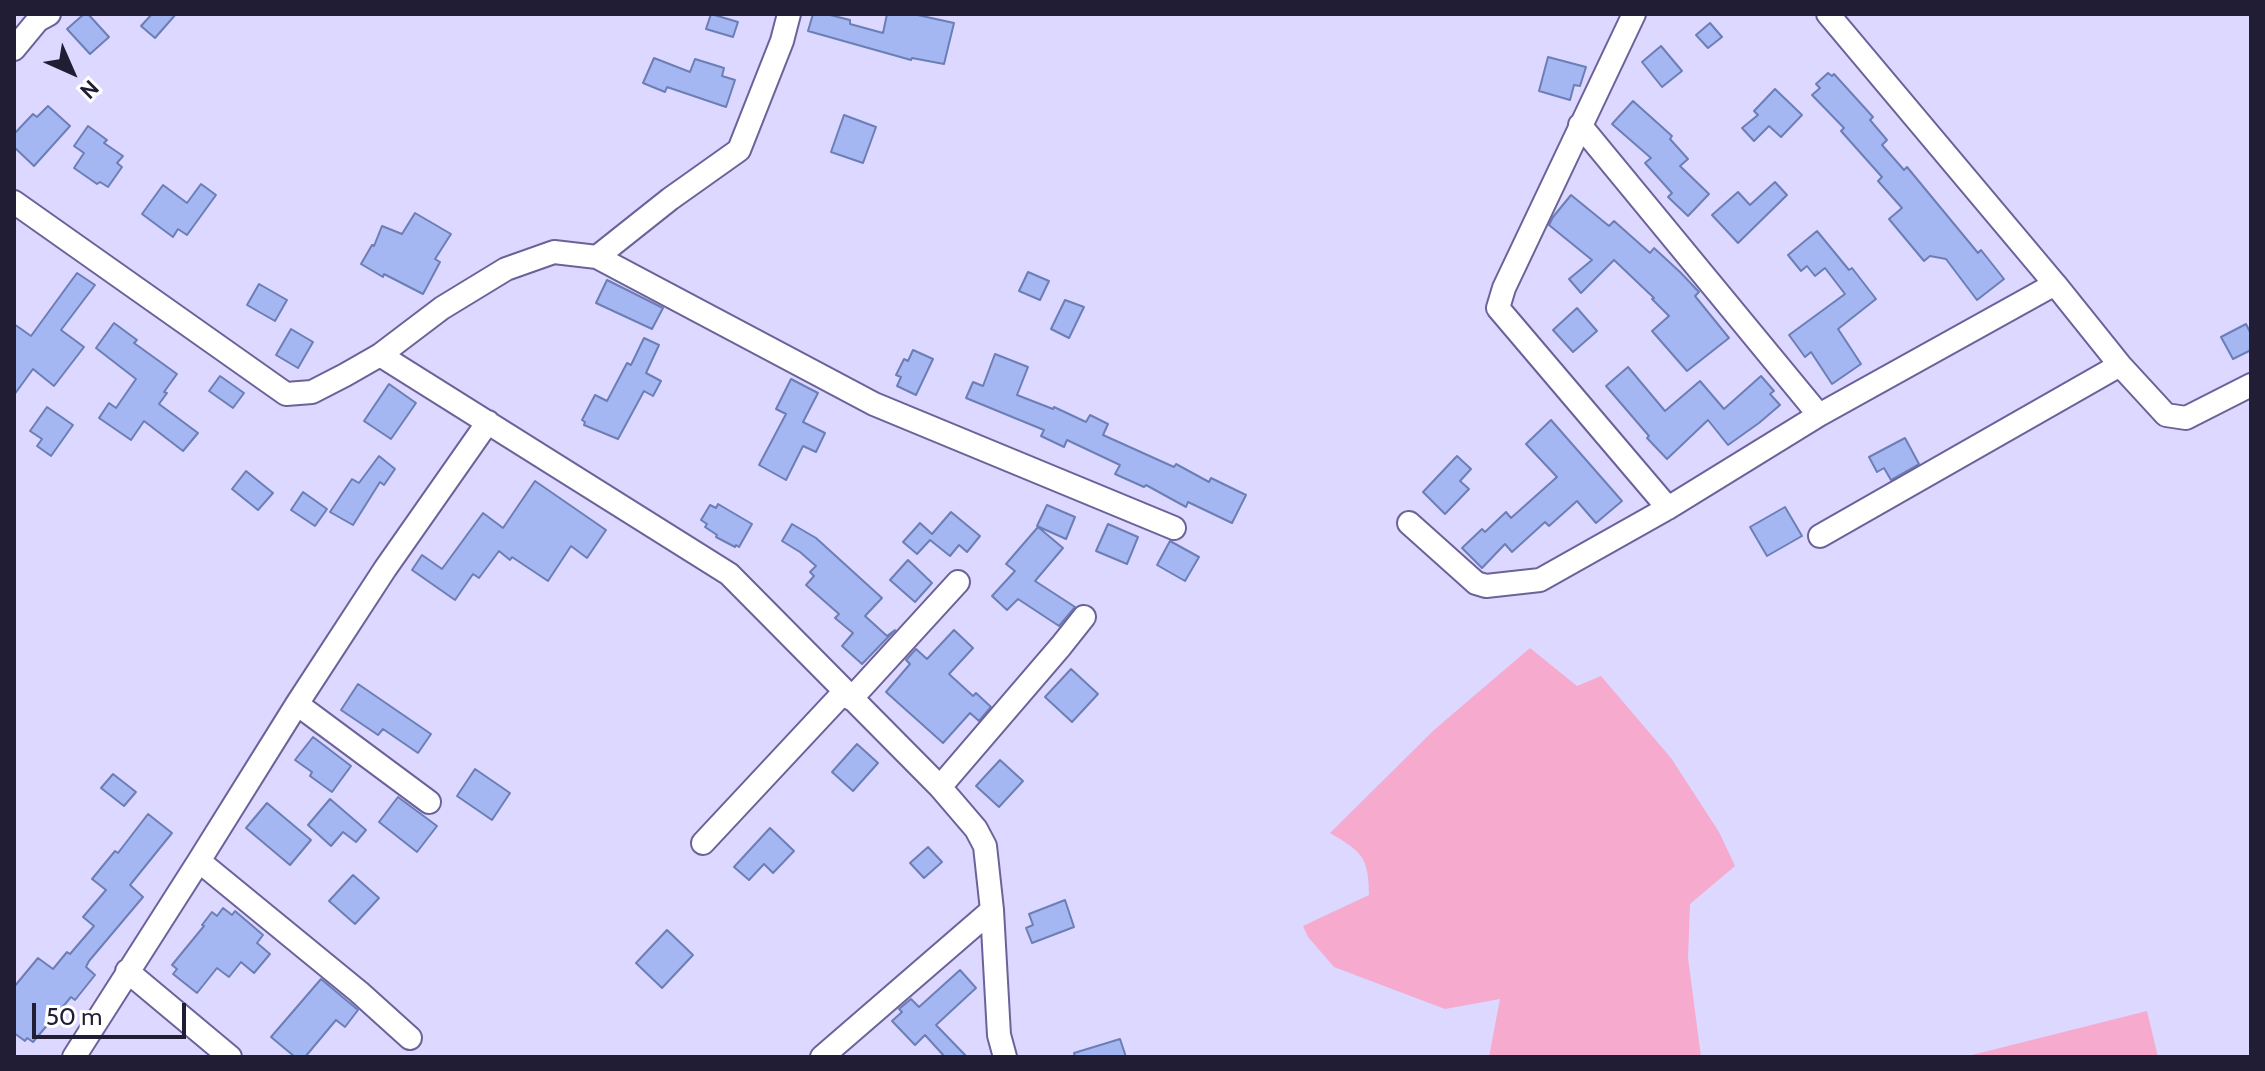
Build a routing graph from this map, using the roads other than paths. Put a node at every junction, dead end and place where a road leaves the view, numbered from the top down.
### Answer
1 (49, 14) edge
2 (789, 14) edge
3 (1634, 14) edge
4 (1828, 14) edge
5 (14, 49) edge
6 (1580, 125) junction
7 (14, 202) edge
8 (597, 257) junction
9 (2055, 284) junction
10 (380, 355) junction
11 (2120, 365) junction
12 (2251, 385) edge
13 (1819, 415) junction
14 (488, 422) junction
15 (1668, 508) junction
16 (1409, 523) dead end
17 (1174, 528) dead end
18 (1820, 536) dead end
19 (958, 582) dead end
20 (1084, 617) dead end
21 (847, 696) junction
22 (297, 704) junction
23 (940, 787) junction
24 (429, 802) dead end
25 (703, 843) dead end
26 (199, 861) junction
27 (992, 910) junction
28 (127, 971) junction
29 (410, 1038) dead end
30 (74, 1057) edge
31 (230, 1057) edge
32 (822, 1057) edge
33 (1005, 1057) edge

1 - 5 street
2 - 8 street
3 - 6 street
4 - 9 street
6 - 13 street
6 - 15 street
7 - 10 street
8 - 10 street
8 - 17 street
9 - 11 street
9 - 13 street
10 - 14 street
11 - 12 street
11 - 18 street
13 - 15 street
14 - 21 street
14 - 22 street
15 - 16 street
19 - 21 street
20 - 23 street
21 - 23 street
21 - 25 street
22 - 24 street
22 - 26 street
23 - 27 street
26 - 28 street
26 - 29 street
27 - 32 street
27 - 33 street
28 - 30 street
28 - 31 street

